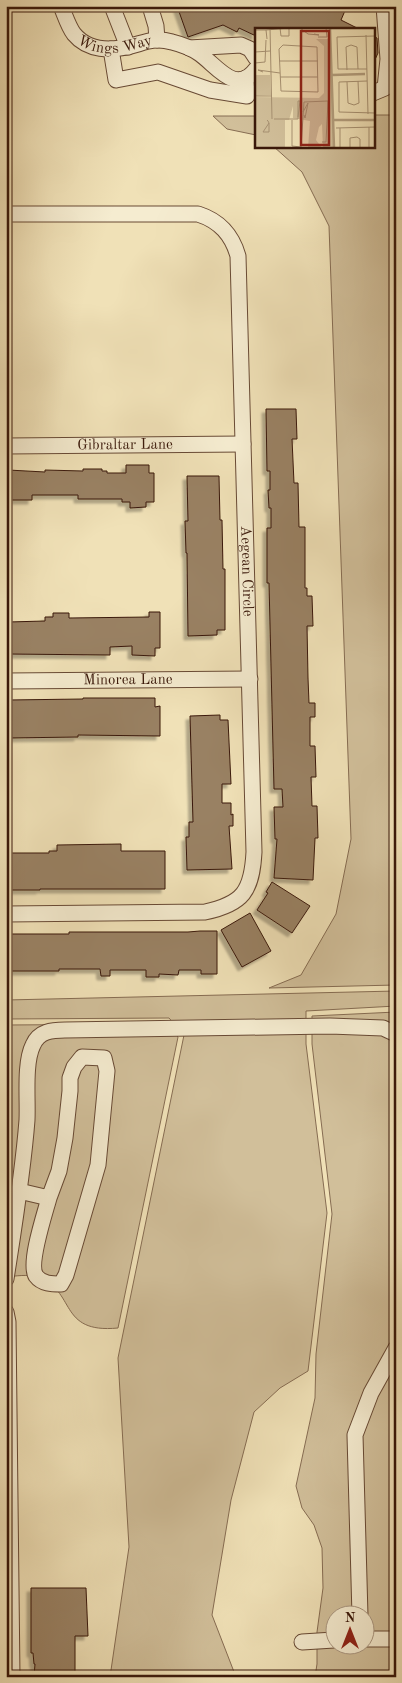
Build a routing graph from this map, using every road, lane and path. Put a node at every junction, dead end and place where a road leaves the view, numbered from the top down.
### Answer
1 (61, 6) edge
2 (112, 6) edge
3 (150, 6) edge
4 (384, 6) edge
5 (156, 40) junction
6 (128, 46) junction
7 (188, 48) junction
8 (111, 49) junction
9 (255, 56) edge
10 (251, 74) edge
11 (374, 93) edge
12 (251, 97) edge
13 (6, 214) edge
14 (243, 444) junction
15 (6, 446) edge
16 (250, 679) junction
17 (6, 681) edge
18 (6, 914) edge
19 (396, 1034) edge
20 (19, 1191) junction
21 (49, 1198) junction
22 (6, 1279) edge
23 (6, 1312) edge
24 (396, 1348) edge
25 (360, 1606) edge
26 (374, 1639) edge
27 (396, 1639) edge
28 (324, 1641) edge
29 (302, 1642) dead end
30 (12, 1677) edge

1 - 8 street, Wings Way
2 - 6 street
3 - 5 street
4 - 11 street
5 - 6 street, Wings Way
5 - 7 street, Wings Way
6 - 8 street, Wings Way
7 - 9 street, Wings Way
7 - 10 street, Wings Way
8 - 12 street
10 - 12 street
13 - 14 street, Aegean Circle
14 - 15 street, Gibraltar Lane
14 - 16 street, Aegean Circle
16 - 17 street, Minorea Lane
16 - 18 street, Aegean Circle
19 - 20 street
20 - 21 street
20 - 22 street
21 - 21 street
23 - 30 street
24 - 25 street
26 - 27 street
28 - 29 street

